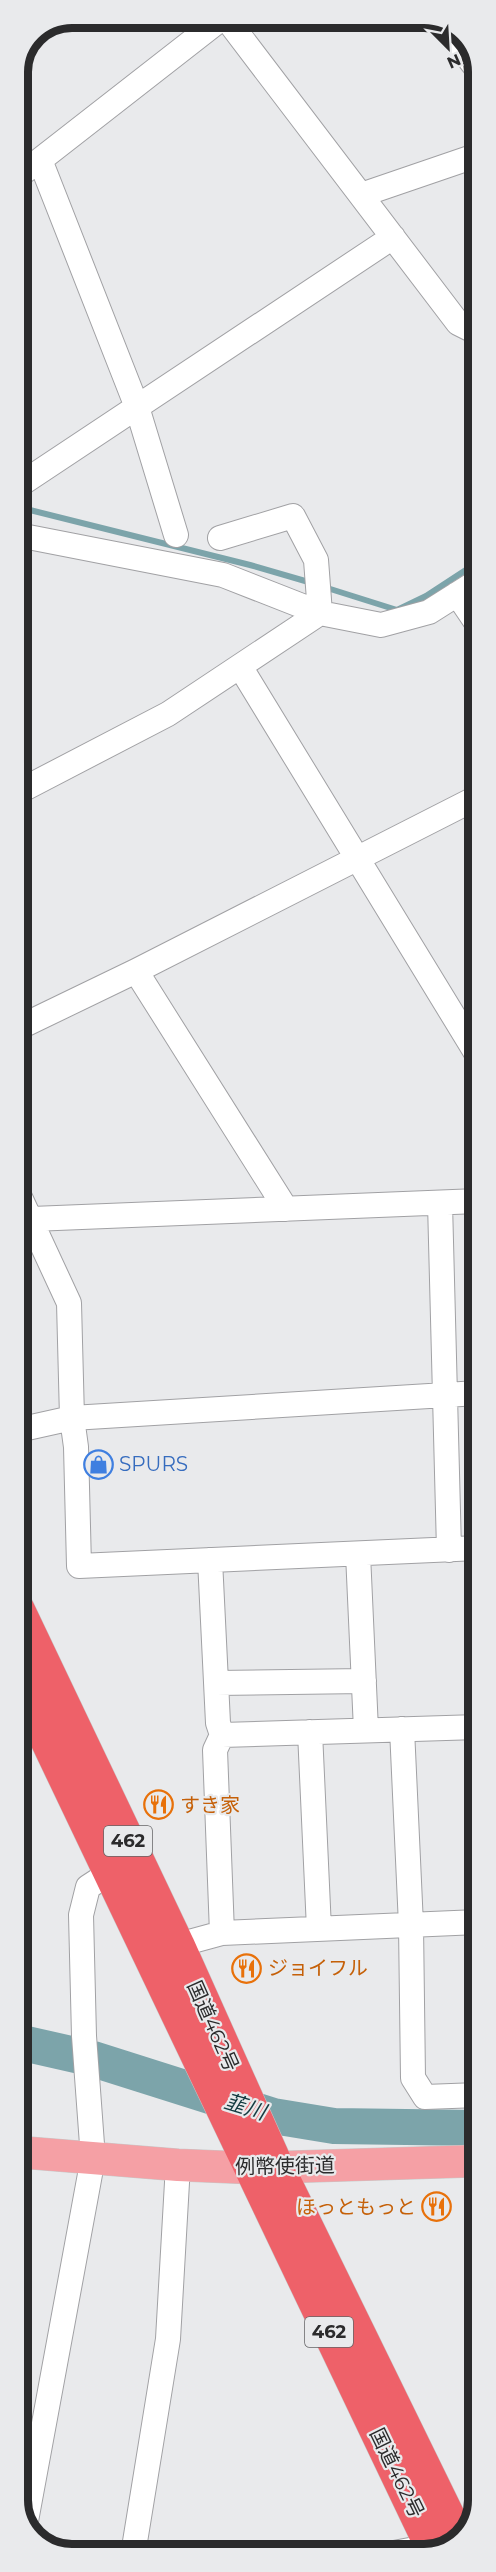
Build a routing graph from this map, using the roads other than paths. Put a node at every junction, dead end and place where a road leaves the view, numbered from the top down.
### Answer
1 (211, 28) edge
2 (232, 28) edge
3 (467, 158) edge
4 (40, 160) junction
5 (28, 169) edge
6 (361, 195) junction
7 (393, 237) junction
8 (467, 328) edge
9 (136, 407) junction
10 (28, 479) edge
11 (28, 533) edge
12 (176, 535) dead end
13 (220, 538) dead end
14 (467, 588) edge
15 (457, 594) junction
16 (467, 609) edge
17 (320, 612) junction
18 (241, 668) junction
19 (28, 787) edge
20 (467, 802) edge
21 (358, 858) junction
22 (136, 971) junction
23 (467, 1021) edge
24 (28, 1023) edge
25 (467, 1202) edge
26 (440, 1203) junction
27 (286, 1209) junction
28 (28, 1212) edge
29 (32, 1219) junction
30 (468, 1394) edge
31 (445, 1395) junction
32 (72, 1418) junction
33 (29, 1428) edge
34 (468, 1549) edge
35 (449, 1550) junction
36 (358, 1554) junction
37 (210, 1560) junction
38 (29, 1631) edge
39 (364, 1681) junction
40 (216, 1683) junction
41 (29, 1702) edge
42 (468, 1726) edge
43 (402, 1729) junction
44 (366, 1730) junction
45 (310, 1732) junction
46 (222, 1735) junction
47 (111, 1872) junction
48 (468, 1922) edge
49 (411, 1925) junction
50 (319, 1929) junction
51 (222, 1933) junction
52 (178, 1945) junction
53 (220, 2071) junction
54 (468, 2095) edge
55 (29, 2153) edge
56 (93, 2158) junction
57 (468, 2162) edge
58 (178, 2165) junction
59 (264, 2167) junction
60 (29, 2505) edge
61 (439, 2540) edge
62 (135, 2543) edge

1 - 4 street
2 - 6 street
3 - 6 street
4 - 5 street
4 - 9 street
6 - 7 street
7 - 8 street
7 - 9 street
9 - 10 street
9 - 12 street
11 - 17 street
13 - 17 street
14 - 15 street
15 - 16 street
15 - 17 street
17 - 18 street
18 - 19 street
18 - 21 street
20 - 21 street
21 - 22 street
21 - 23 street
22 - 24 street
22 - 27 street
25 - 26 street
26 - 27 street
26 - 31 street
27 - 29 street
28 - 29 street
29 - 32 street
30 - 31 street
31 - 32 street
31 - 35 street
32 - 33 street
32 - 37 street
34 - 35 street
35 - 36 street
36 - 37 street
36 - 39 street
37 - 40 street
38 - 52 highway, 国道462号 / 462
39 - 40 street
39 - 44 street
40 - 46 street
41 - 47 highway, 国道462号 / 462
42 - 43 street
43 - 44 street
43 - 49 street
44 - 45 street
45 - 46 street
45 - 50 street
46 - 51 street
47 - 53 highway, 国道462号 / 462
47 - 56 street
48 - 49 street
49 - 50 street
49 - 54 street
50 - 51 street
51 - 52 street
52 - 53 highway, 国道462号 / 462
53 - 59 highway, 国道462号 / 462
53 - 59 highway, 国道462号 / 462
55 - 56 main road, 例幣使街道
56 - 58 main road, 例幣使街道
56 - 60 street
57 - 59 main road, 例幣使街道
58 - 59 main road, 例幣使街道
58 - 62 street
59 - 61 highway, 国道462号 / 462

